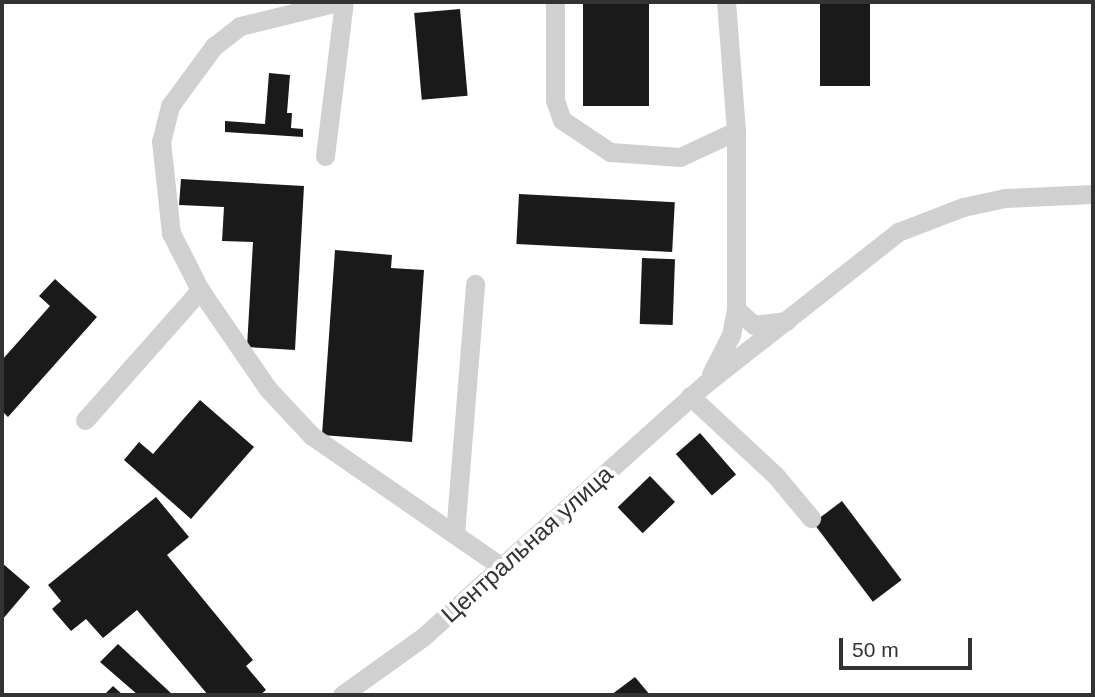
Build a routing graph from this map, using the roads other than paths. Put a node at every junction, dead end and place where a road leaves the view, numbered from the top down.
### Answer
1 (338, 2) edge
2 (344, 2) edge
3 (555, 2) edge
4 (726, 2) edge
5 (736, 131) junction
6 (325, 156) dead end
7 (1093, 194) edge
8 (475, 284) dead end
9 (200, 290) junction
10 (736, 309) junction
11 (791, 319) junction
12 (697, 390) junction
13 (85, 420) dead end
14 (811, 518) dead end
15 (454, 534) junction
16 (502, 567) junction
17 (342, 695) edge

1 - 9 street
2 - 6 street
3 - 5 street
4 - 5 street
5 - 10 street
7 - 11 street
8 - 15 street
9 - 13 street
9 - 15 street
10 - 11 street
10 - 12 street
11 - 12 street
12 - 14 street
12 - 16 street, Центральная улица
15 - 16 street
16 - 17 street, Центральная улица

